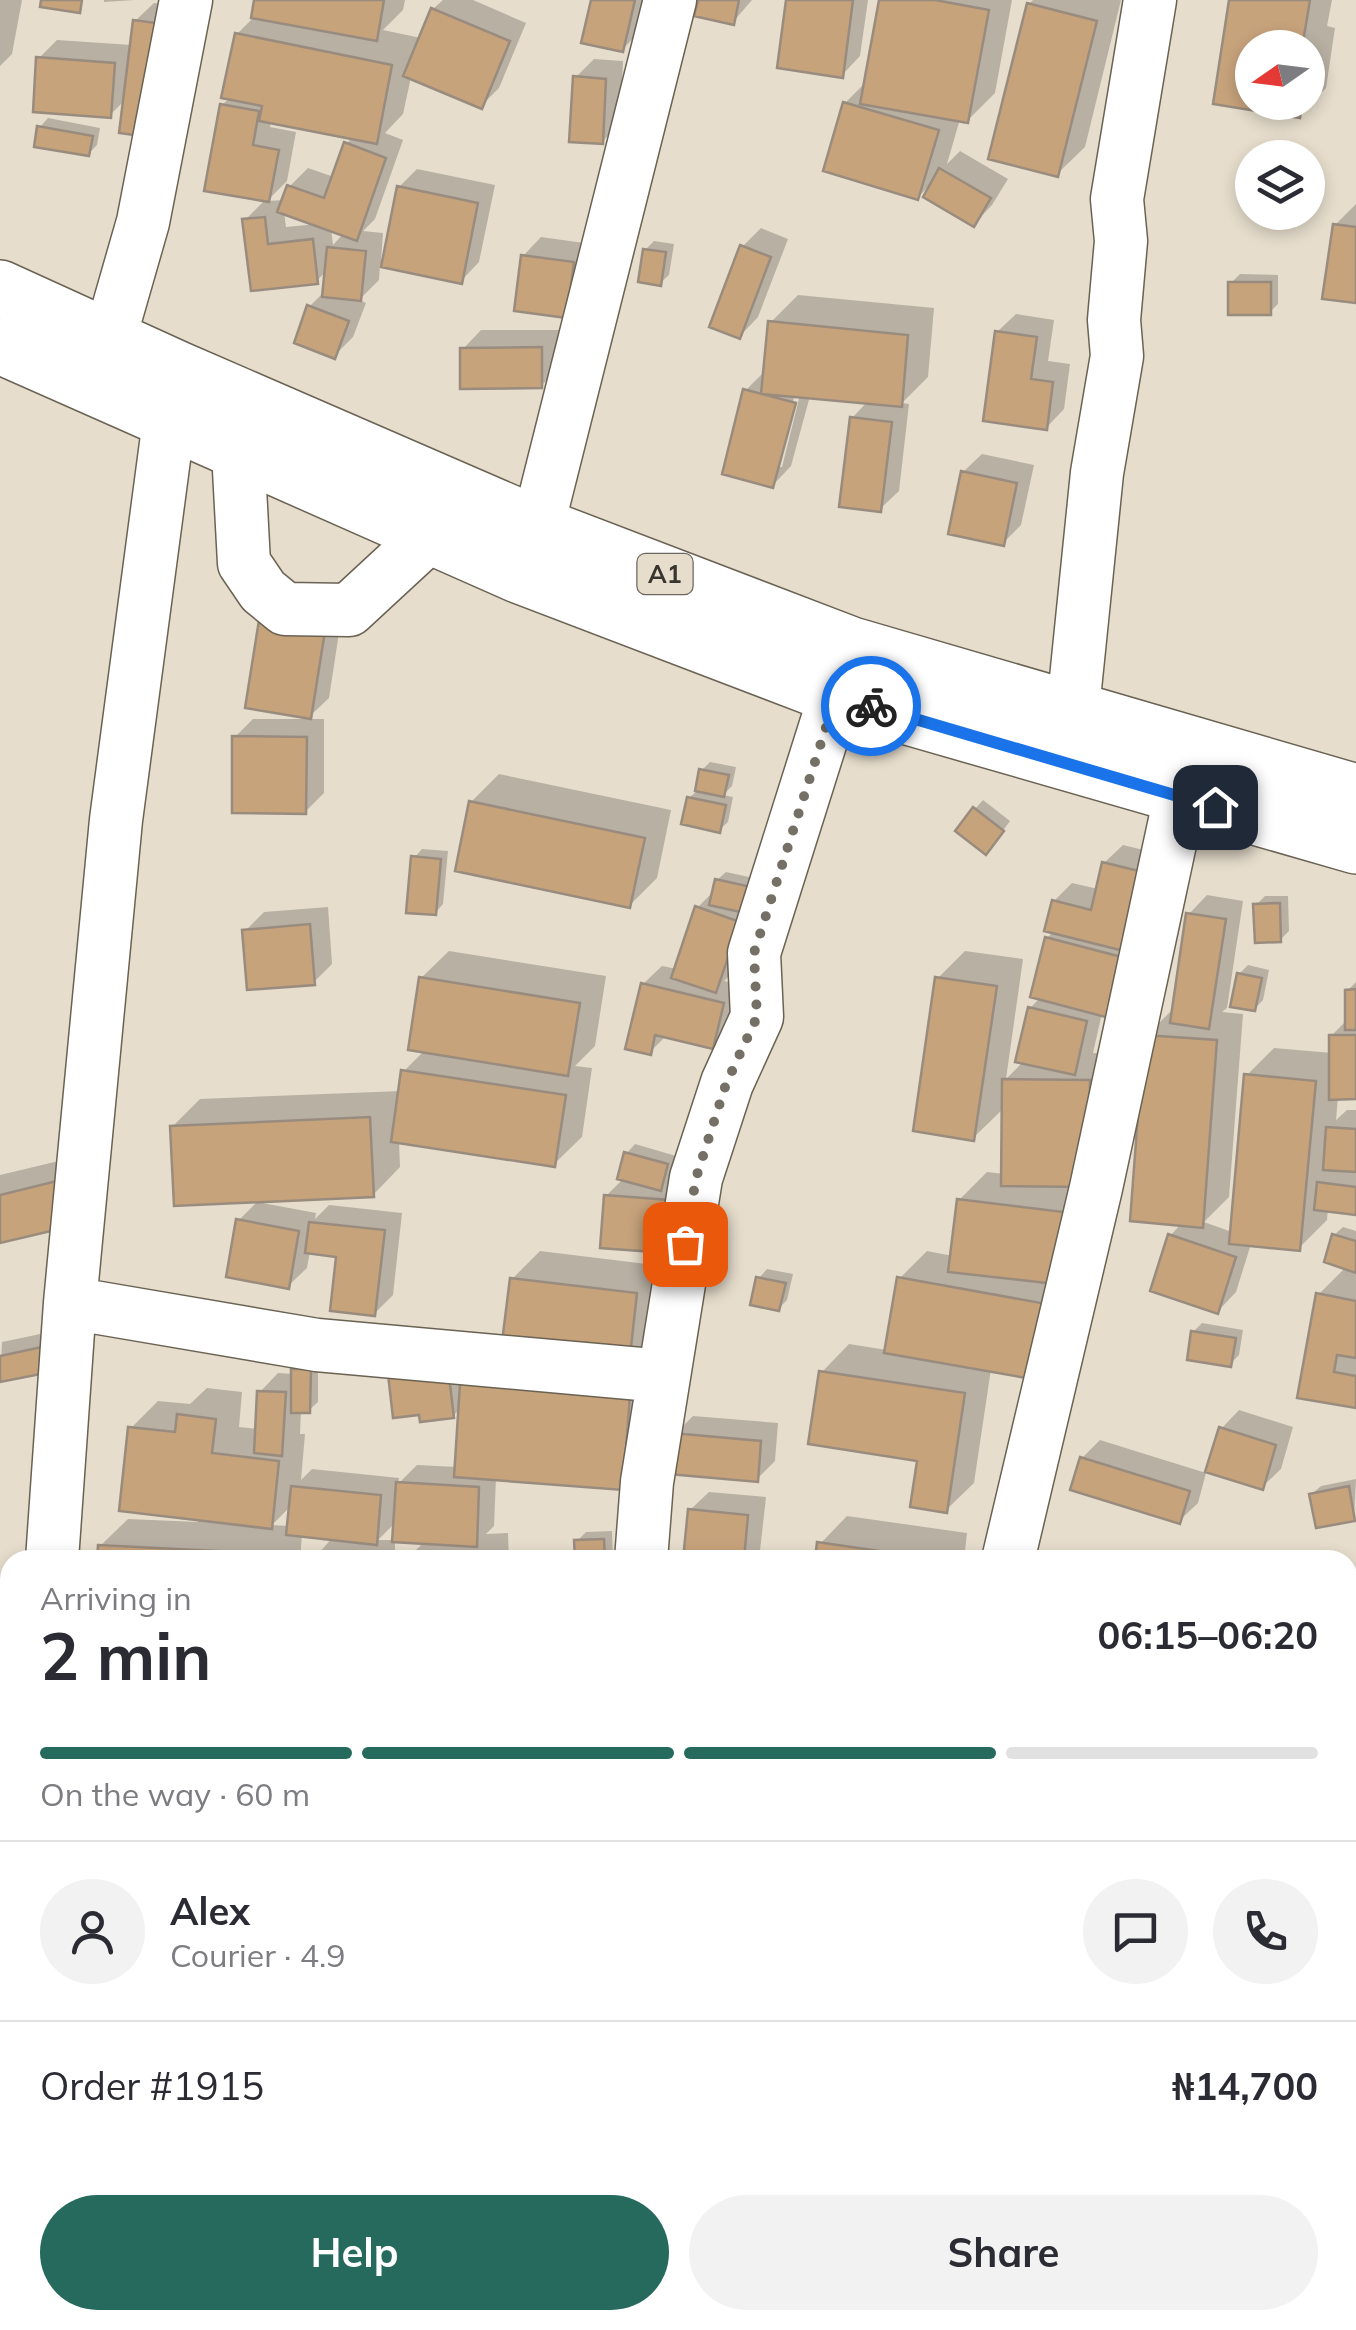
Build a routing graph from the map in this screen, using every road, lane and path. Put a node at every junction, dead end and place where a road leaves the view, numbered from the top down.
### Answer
1 (186, 0) edge
2 (670, 0) edge
3 (1150, 0) edge
4 (0, 288) edge
5 (110, 337) junction
6 (0, 346) edge
7 (169, 421) junction
8 (238, 451) junction
9 (538, 525) junction
10 (429, 536) junction
11 (836, 696) junction
12 (1072, 708) junction
13 (1356, 792) edge
14 (1180, 797) junction
15 (1356, 846) edge
16 (70, 1303) junction
17 (663, 1376) junction
18 (53, 1550) edge
19 (642, 1550) edge
20 (1010, 1550) edge

1 - 5 street
2 - 9 street
3 - 12 street
4 - 5 highway, A1
5 - 9 highway, A1
6 - 7 highway, A1
7 - 8 highway, A1
7 - 16 street
8 - 10 highway, A1
8 - 10 street
9 - 12 highway, A1
10 - 11 highway, A1
11 - 14 highway, A1
11 - 17 street
12 - 13 highway, A1
14 - 15 highway, A1
14 - 20 street
16 - 17 street
16 - 18 street
17 - 19 street

